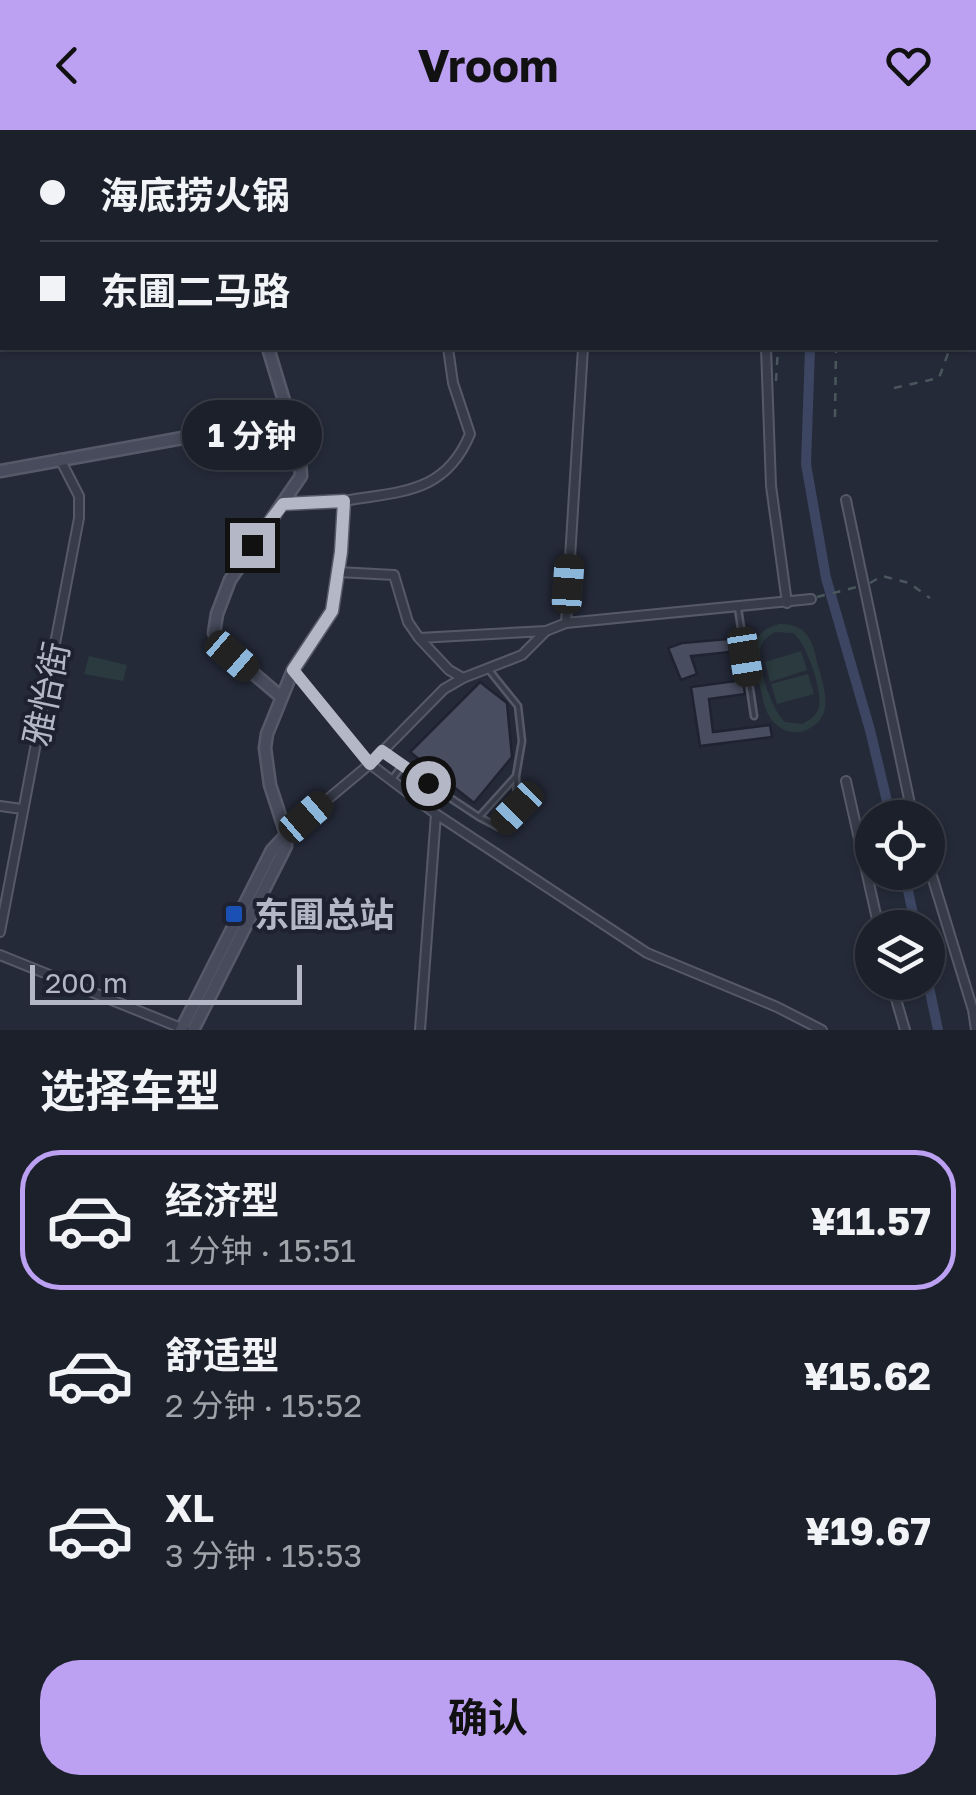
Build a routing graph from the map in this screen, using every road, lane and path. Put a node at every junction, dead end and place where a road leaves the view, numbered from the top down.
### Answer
1 (269, 350) edge
2 (448, 350) edge
3 (584, 350) edge
4 (766, 350) edge
5 (836, 350) edge
6 (949, 350) edge
7 (894, 388) dead end
8 (834, 417) dead end
9 (294, 429) junction
10 (60, 460) junction
11 (0, 472) edge
12 (846, 500) dead end
13 (344, 501) junction
14 (283, 504) junction
15 (338, 572) junction
16 (859, 587) junction
17 (930, 598) dead end
18 (811, 599) joint
19 (787, 603) junction
20 (738, 608) junction
21 (566, 623) junction
22 (546, 631) junction
23 (419, 638) junction
24 (293, 670) junction
25 (489, 670) junction
26 (463, 678) junction
27 (280, 696) junction
28 (754, 716) dead end
29 (382, 751) junction
30 (370, 764) junction
31 (402, 766) junction
32 (516, 776) junction
33 (391, 780) junction
34 (846, 781) dead end
35 (909, 800) edge
36 (0, 806) edge
37 (22, 809) junction
38 (436, 814) junction
39 (479, 818) junction
40 (286, 834) junction
41 (936, 890) edge
42 (876, 910) edge
43 (0, 932) edge
44 (0, 956) edge
45 (897, 1000) edge
46 (185, 1030) edge
47 (420, 1030) edge
48 (822, 1030) edge
49 (905, 1030) edge
50 (976, 1030) edge

1 - 9 street
2 - 13 street
3 - 21 street
4 - 19 street
5 - 8 path
6 - 7 path
9 - 10 street
9 - 14 street
10 - 11 street
10 - 37 street, 雅怡街
12 - 16 street
13 - 14 street
13 - 15 street
14 - 27 street
15 - 23 street
15 - 24 street
16 - 17 path
16 - 18 path
16 - 35 street
18 - 19 street
19 - 20 street
20 - 21 street
20 - 28 lane
21 - 22 street
22 - 23 street
22 - 25 street
23 - 26 street
24 - 27 street
24 - 30 street
25 - 26 street
25 - 32 lane
26 - 29 street
27 - 40 street
29 - 30 street
29 - 31 lane
30 - 33 street
30 - 40 street
31 - 33 lane
31 - 39 lane
32 - 39 lane
32 - 39 lane
33 - 38 street
34 - 42 street
36 - 37 street
37 - 43 street, 雅怡街
38 - 47 street
38 - 48 street
40 - 46 street
41 - 50 street
44 - 46 street
45 - 49 street

